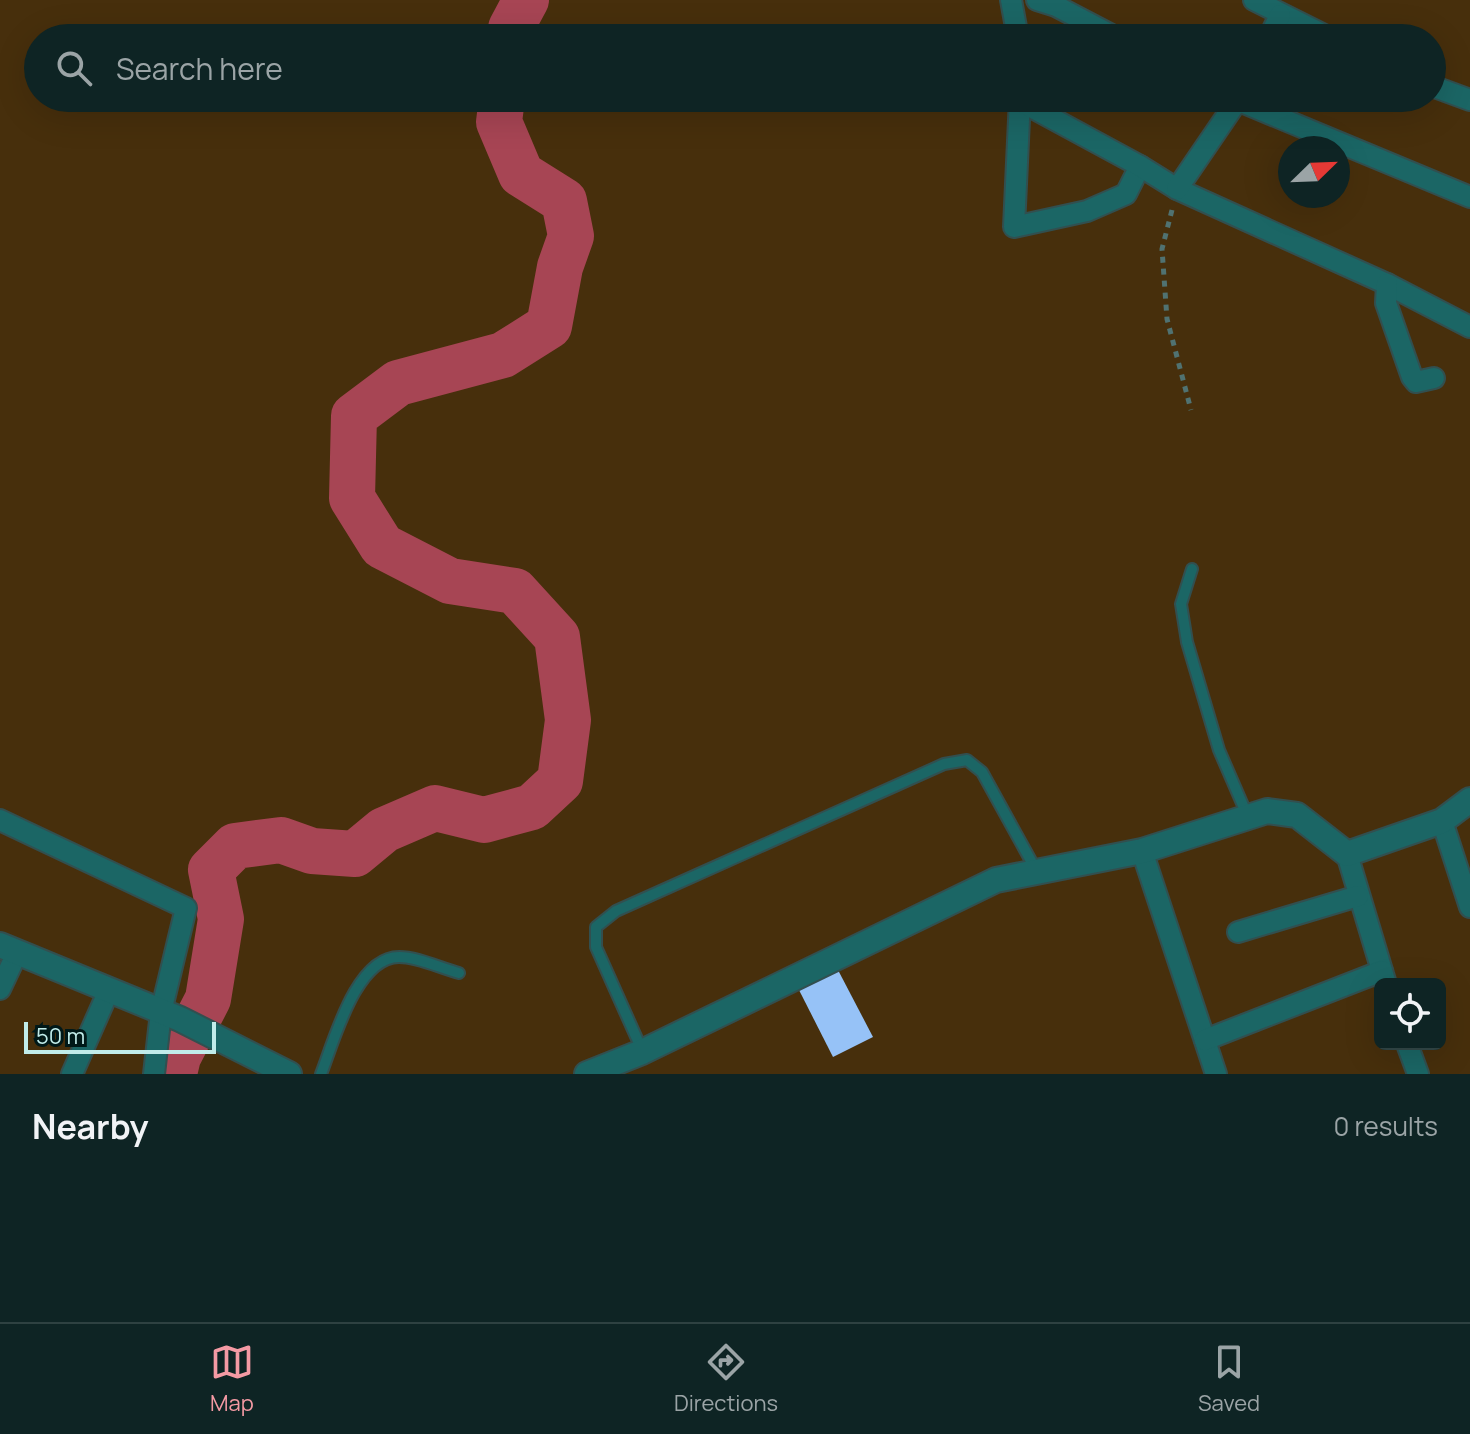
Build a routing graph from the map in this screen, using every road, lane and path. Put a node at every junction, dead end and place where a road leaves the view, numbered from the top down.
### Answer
1 (1011, 0) edge
2 (1037, 0) edge
3 (1254, 0) edge
4 (1280, 15) junction
5 (1015, 24) edge
6 (1090, 24) edge
7 (1276, 24) edge
8 (1300, 24) edge
9 (1446, 91) edge
10 (1470, 100) edge
11 (1019, 112) edge
12 (1042, 112) edge
13 (1227, 112) edge
14 (1267, 112) edge
15 (1140, 166) junction
16 (1177, 189) junction
17 (1470, 197) edge
18 (1387, 284) junction
19 (1470, 327) edge
20 (1434, 378) dead end
21 (1191, 410) dead end
22 (1192, 569) dead end
23 (1470, 800) edge
24 (1248, 817) junction
25 (0, 820) edge
26 (1442, 821) junction
27 (1142, 851) junction
28 (1347, 854) junction
29 (1037, 871) junction
30 (1358, 896) junction
31 (1470, 907) edge
32 (1238, 932) dead end
33 (8, 949) edge
34 (459, 973) dead end
35 (1384, 977) edge
36 (0, 989) edge
37 (109, 990) junction
38 (170, 1015) junction
39 (1205, 1040) junction
40 (1409, 1050) edge
41 (642, 1052) junction
42 (72, 1074) edge
43 (154, 1074) edge
44 (289, 1074) edge
45 (321, 1074) edge
46 (587, 1074) edge
47 (1216, 1074) edge
48 (1418, 1074) edge

1 - 5 street
2 - 6 street
3 - 4 street
4 - 7 street
4 - 8 street
9 - 10 street
11 - 15 street
12 - 15 street
13 - 16 street
14 - 17 street
15 - 16 street
16 - 18 street
16 - 21 path
18 - 19 street
18 - 20 street
22 - 24 lane
23 - 26 street
24 - 27 street
24 - 28 street
25 - 38 street
26 - 28 street
26 - 31 street
27 - 29 street
27 - 39 street
28 - 30 street
29 - 41 street
29 - 41 lane
30 - 32 street
30 - 35 street
33 - 36 street
33 - 37 street
34 - 45 lane
35 - 39 street
37 - 38 street
37 - 42 street
38 - 43 street
38 - 44 street
39 - 47 street
40 - 48 street
41 - 46 street

